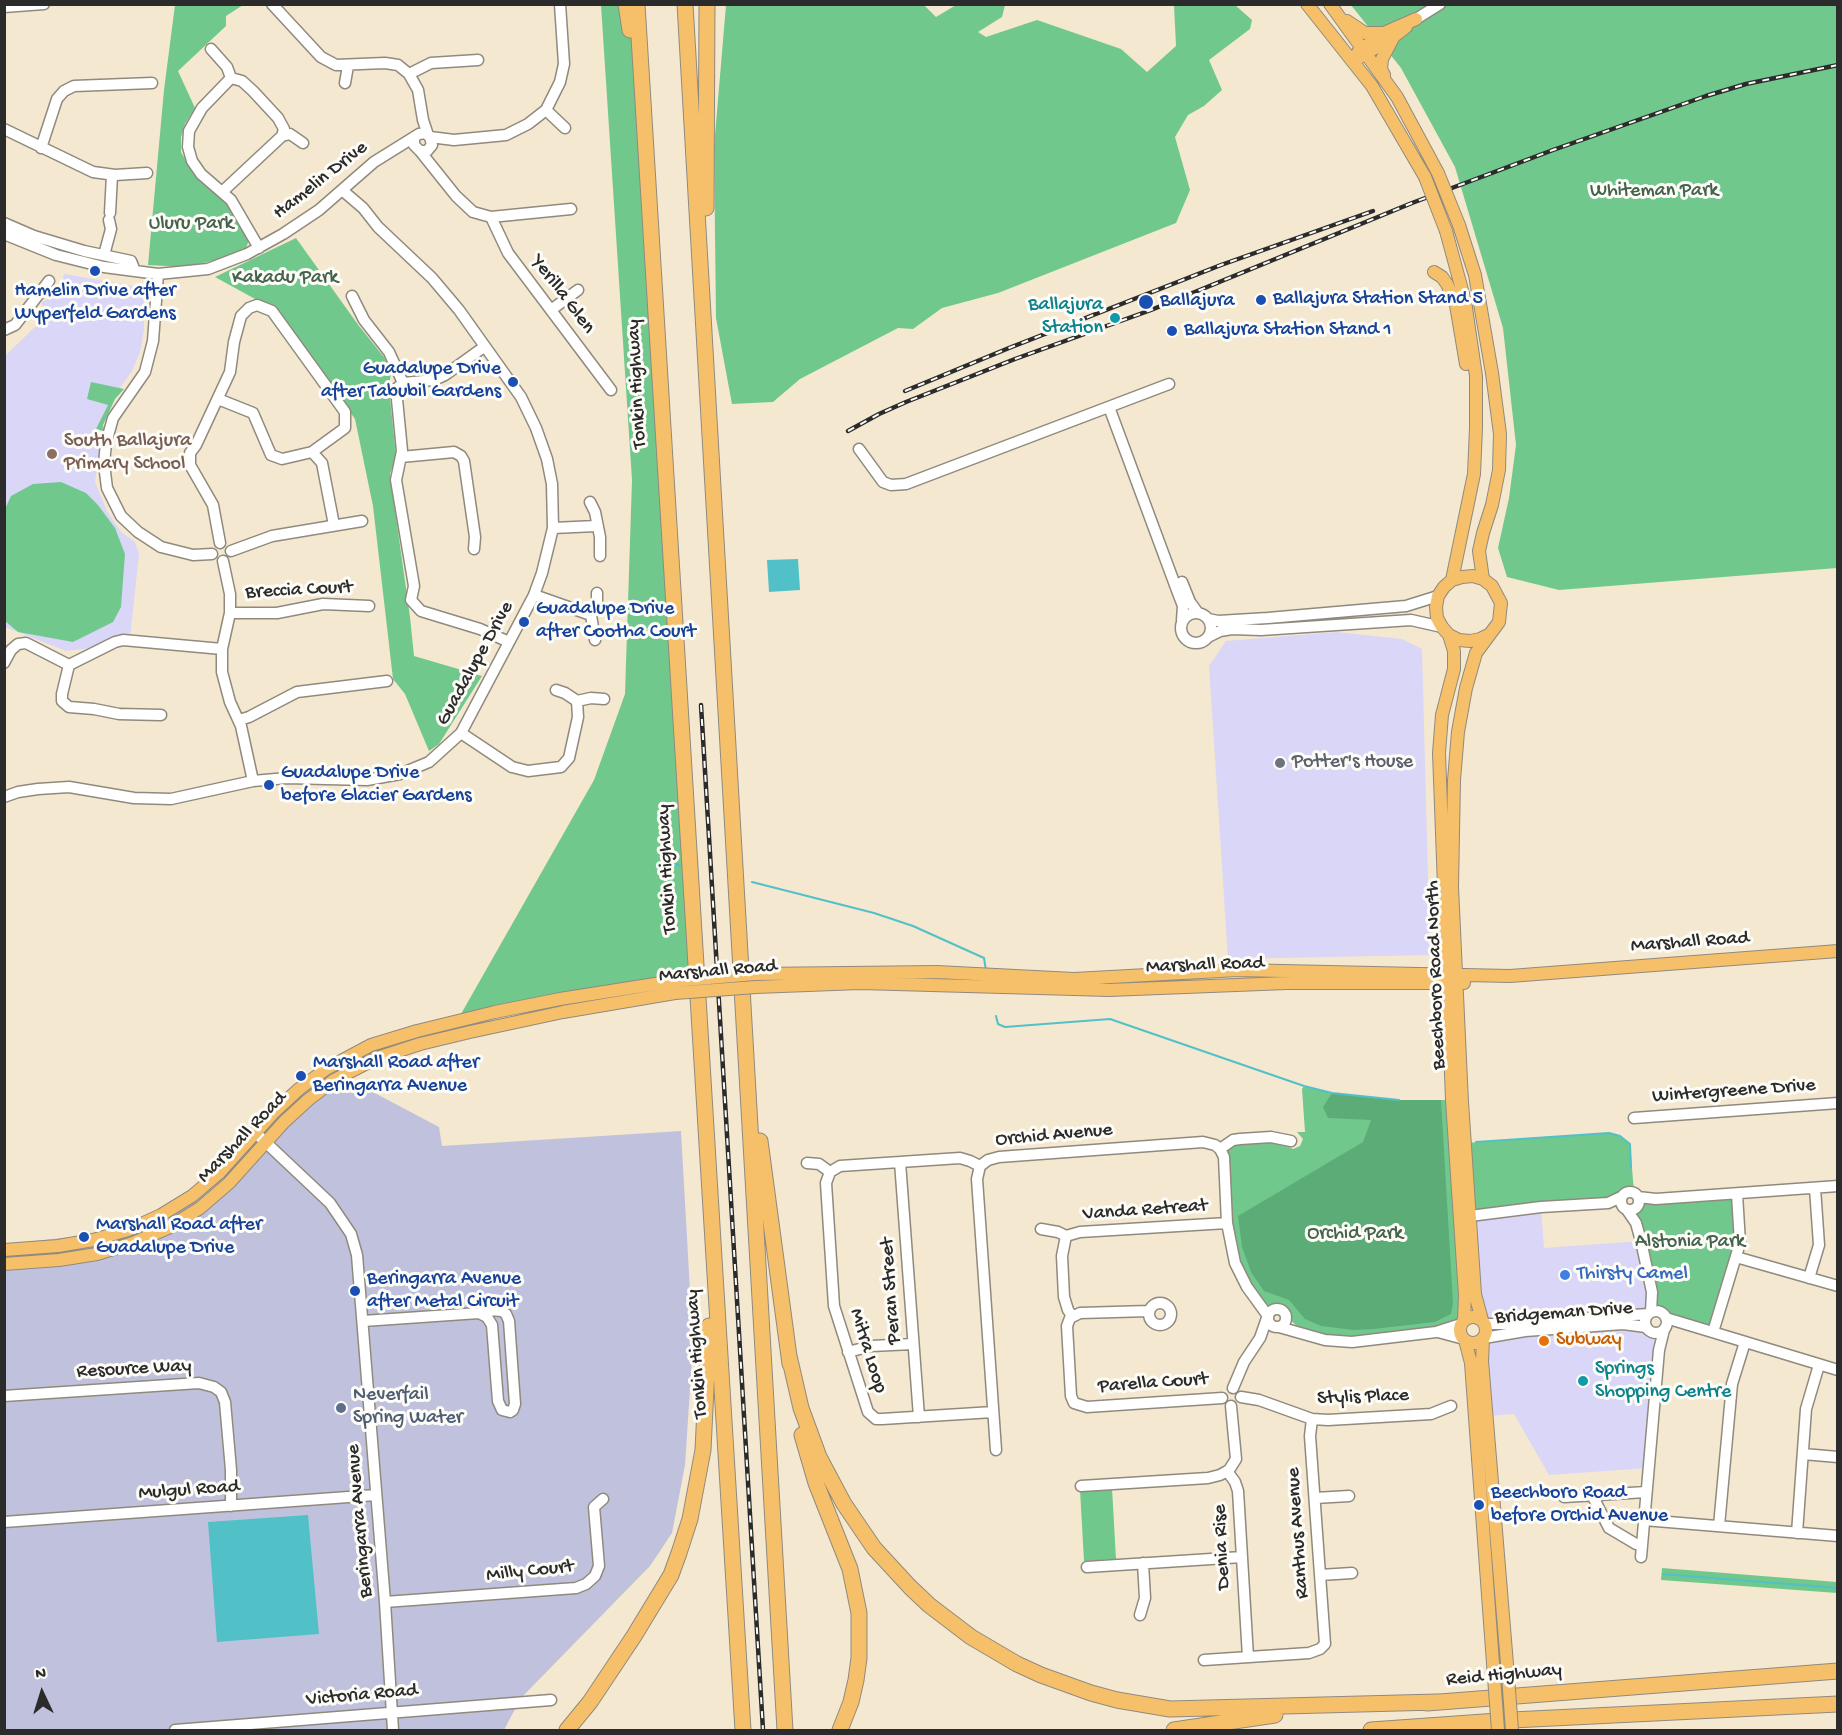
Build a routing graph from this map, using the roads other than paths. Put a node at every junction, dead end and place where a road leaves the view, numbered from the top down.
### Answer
1 (44, 4) edge
2 (272, 4) edge
3 (560, 4) edge
4 (626, 4) edge
5 (637, 4) edge
6 (685, 4) edge
7 (707, 4) edge
8 (1307, 4) edge
9 (1440, 4) edge
10 (4, 7) edge
11 (1333, 9) edge
12 (1416, 19) joint
13 (1388, 35) junction
14 (210, 49) dead end
15 (1364, 51) junction
16 (478, 60) dead end
17 (1352, 60) junction
18 (348, 66) junction
19 (409, 74) junction
20 (231, 78) junction
21 (152, 83) dead end
22 (345, 83) dead end
23 (1389, 86) junction
24 (546, 110) junction
25 (644, 125) junction
26 (565, 128) dead end
27 (4, 129) edge
28 (282, 136) junction
29 (423, 142) junction
30 (303, 143) dead end
31 (41, 148) junction
32 (147, 173) dead end
33 (112, 175) junction
34 (345, 187) junction
35 (222, 192) junction
36 (571, 209) dead end
37 (491, 217) junction
38 (4, 223) edge
39 (4, 234) edge
40 (259, 248) junction
41 (104, 255) junction
42 (135, 271) junction
43 (1434, 272) dead end
44 (158, 274) junction
45 (48, 281) dead end
46 (578, 290) dead end
47 (352, 296) dead end
48 (551, 310) junction
49 (703, 327) junction
50 (4, 330) edge
51 (484, 347) junction
52 (403, 383) junction
53 (1169, 384) dead end
54 (611, 390) dead end
55 (218, 399) junction
56 (1112, 406) junction
57 (1476, 428) junction
58 (860, 449) dead end
59 (312, 452) junction
60 (401, 457) junction
61 (590, 502) dead end
62 (362, 521) dead end
63 (334, 525) junction
64 (596, 526) junction
65 (553, 528) junction
66 (220, 543) junction
67 (474, 549) dead end
68 (231, 551) junction
69 (212, 554) junction
70 (600, 556) dead end
71 (223, 561) junction
72 (1483, 579) junction
73 (1452, 580) junction
74 (597, 593) dead end
75 (534, 595) junction
76 (1438, 596) junction
77 (369, 606) dead end
78 (230, 613) junction
79 (591, 615) junction
80 (1203, 616) junction
81 (1182, 620) junction
82 (1445, 631) junction
83 (1490, 634) junction
84 (1208, 637) junction
85 (595, 640) dead end
86 (509, 642) junction
87 (222, 649) junction
88 (4, 663) edge
89 (69, 665) junction
90 (387, 681) dead end
91 (556, 690) dead end
92 (604, 699) dead end
93 (577, 701) junction
94 (161, 715) dead end
95 (239, 720) junction
96 (461, 733) junction
97 (254, 781) junction
98 (4, 797) edge
99 (1838, 951) edge
100 (1453, 979) junction
101 (675, 987) junction
102 (744, 1019) junction
103 (698, 1022) junction
104 (1838, 1103) edge
105 (1634, 1118) dead end
106 (256, 1133) junction
107 (1291, 1141) dead end
108 (266, 1143) junction
109 (1220, 1149) junction
110 (900, 1162) junction
111 (807, 1163) dead end
112 (980, 1166) junction
113 (830, 1172) junction
114 (1838, 1186) edge
115 (1815, 1188) junction
116 (1737, 1194) junction
117 (1631, 1203) junction
118 (1465, 1216) junction
119 (1227, 1223) junction
120 (1041, 1229) dead end
121 (1066, 1236) junction
122 (4, 1250) edge
123 (1736, 1257) junction
124 (4, 1264) edge
125 (1809, 1278) junction
126 (1838, 1286) edge
127 (1149, 1311) dead end
128 (479, 1313) junction
129 (1274, 1315) junction
130 (1072, 1316) junction
131 (1659, 1319) junction
132 (363, 1321) junction
133 (1462, 1322) junction
134 (1484, 1322) junction
135 (1510, 1323) junction
136 (1278, 1327) junction
137 (1648, 1329) junction
138 (1525, 1331) junction
139 (1303, 1332) junction
140 (1436, 1332) junction
141 (1713, 1332) junction
142 (1260, 1338) junction
143 (1483, 1338) junction
144 (1465, 1339) junction
145 (1745, 1342) junction
146 (913, 1344) junction
147 (1659, 1350) junction
148 (848, 1352) junction
149 (789, 1356) junction
150 (1819, 1365) junction
151 (1838, 1370) edge
152 (1233, 1388) junction
153 (4, 1396) edge
154 (1222, 1398) junction
155 (1240, 1398) junction
156 (1231, 1406) junction
157 (1451, 1406) dead end
158 (993, 1412) junction
159 (919, 1417) junction
160 (1312, 1419) junction
161 (996, 1450) dead end
162 (1803, 1454) junction
163 (1838, 1457) edge
164 (1227, 1471) junction
165 (1081, 1486) dead end
166 (1646, 1492) junction
167 (376, 1495) junction
168 (1592, 1495) junction
169 (1349, 1496) dead end
170 (1564, 1497) dead end
171 (1315, 1498) junction
172 (603, 1499) dead end
173 (231, 1506) junction
174 (1644, 1520) junction
175 (4, 1522) edge
176 (1719, 1526) junction
177 (1797, 1533) junction
178 (1838, 1536) edge
179 (1642, 1544) junction
180 (1242, 1557) junction
181 (1641, 1557) dead end
182 (1143, 1563) junction
183 (1087, 1567) dead end
184 (1353, 1572) dead end
185 (1320, 1575) junction
186 (385, 1602) junction
187 (1140, 1615) dead end
188 (1248, 1657) junction
189 (1204, 1659) dead end
190 (1838, 1671) edge
191 (551, 1700) dead end
192 (590, 1702) junction
193 (1437, 1702) junction
194 (1838, 1704) edge
195 (1781, 1706) junction
196 (392, 1711) junction
197 (175, 1731) edge
198 (393, 1731) edge
199 (567, 1731) edge
200 (577, 1731) edge
201 (743, 1731) edge
202 (785, 1731) edge
203 (840, 1731) edge
204 (1174, 1731) edge
205 (1371, 1731) edge
206 (1498, 1731) edge
207 (1511, 1731) edge

1 - 10 street
2 - 18 street
3 - 24 street, Hamelin Drive
4 - 25 highway
5 - 25 highway, Tonkin Highway
6 - 49 highway
7 - 49 highway
8 - 17 main road
9 - 12 street
11 - 13 main road
11 - 15 main road
12 - 13 main road
13 - 15 main road
13 - 23 main road
14 - 20 street
15 - 17 main road
15 - 23 main road
16 - 19 street
17 - 57 main road, bridge
18 - 19 street
18 - 22 street
19 - 29 street
20 - 28 street
20 - 35 street
21 - 31 street
23 - 72 main road, bridge
24 - 26 street
24 - 29 street, Hamelin Drive
25 - 103 highway, Tonkin Highway
27 - 31 street
28 - 30 street
28 - 35 street
29 - 34 street, Hamelin Drive
29 - 37 street
31 - 33 street
32 - 33 street
33 - 41 street
34 - 40 street, Hamelin Drive
34 - 51 street, Guadalupe Drive
35 - 40 street
36 - 37 street
37 - 48 street, Yerilla Glen
38 - 41 street, Hamelin Drive
39 - 42 street, Hamelin Drive
40 - 44 street, Hamelin Drive
41 - 42 street, Hamelin Drive
42 - 44 street, Hamelin Drive
43 - 57 main road
44 - 69 street
45 - 50 street
46 - 48 street
47 - 52 street
48 - 54 street, Yerilla Glen
49 - 102 highway
51 - 52 street
51 - 65 street, Guadalupe Drive
52 - 60 street
53 - 56 street
55 - 59 street
55 - 59 street
55 - 66 street
56 - 58 street
56 - 80 street
56 - 81 street
57 - 73 main road
59 - 63 street
60 - 67 street
60 - 86 street
61 - 64 street
62 - 63 street
63 - 68 street
64 - 65 street
64 - 70 street
65 - 75 street, Guadalupe Drive
66 - 68 street
66 - 69 street
68 - 71 street
69 - 71 street
71 - 78 street
72 - 73 main road
72 - 83 main road
73 - 76 main road
74 - 79 street
75 - 79 street
75 - 86 street, Guadalupe Drive
76 - 80 street
76 - 82 main road
77 - 78 street, Breccia Court
78 - 87 street
79 - 85 street
80 - 81 street
80 - 84 street
81 - 84 street
82 - 83 main road
82 - 84 street
82 - 100 main road, Beechboro Road North
83 - 100 main road, Beechboro Road North
86 - 96 street, Guadalupe Drive
87 - 89 street
87 - 95 street
88 - 89 street
89 - 94 street
90 - 95 street
91 - 93 street
92 - 93 street
93 - 96 street
95 - 97 street
96 - 97 street, Guadalupe Drive
97 - 98 street, Guadalupe Drive
99 - 100 main road, Marshall Road
100 - 101 main road, Marshall Road, bridge
100 - 118 main road, Beechboro Road North
101 - 106 main road, Marshall Road
101 - 108 main road, Marshall Road
102 - 149 highway
102 - 202 highway
103 - 192 highway
103 - 201 highway, Tonkin Highway
104 - 105 street, Wintergreene Drive
106 - 108 street, Beringarra Avenue
106 - 122 main road, Marshall Road
107 - 109 street
108 - 124 main road, Marshall Road
108 - 132 street, Beringarra Avenue
109 - 112 street, Orchid Avenue
109 - 119 street
110 - 112 street
110 - 113 street
110 - 146 street, Peran Street
111 - 113 street
112 - 158 street, Orchid Avenue
113 - 148 street, Mitra Loop
114 - 115 street
115 - 116 street
115 - 125 street
116 - 117 street
116 - 123 street
117 - 118 street
117 - 131 street
118 - 133 main road, Beechboro Road North
118 - 134 main road, Beechboro Road North
119 - 121 street, Vanda Retreat
119 - 129 street
120 - 121 street, Vanda Retreat
121 - 130 street, Vanda Retreat
123 - 125 street
123 - 141 street
125 - 126 street
127 - 130 street
128 - 128 street
128 - 132 street
129 - 136 street
129 - 139 street
129 - 142 street
130 - 154 street, Parella Court
131 - 135 street, Bridgeman Drive
131 - 137 street
131 - 137 street, Bridgeman Drive
131 - 141 street, Bridgeman Drive
131 - 147 street
132 - 167 street, Beringarra Avenue
133 - 134 main road
133 - 140 street
133 - 144 main road
134 - 135 street, Bridgeman Drive
134 - 143 main road
135 - 138 street
136 - 139 street
136 - 142 street
137 - 138 street, Bridgeman Drive
137 - 147 street
138 - 143 street, Bridgeman Drive
139 - 140 street
140 - 144 street
141 - 145 street, Bridgeman Drive
142 - 152 street
143 - 144 main road
143 - 207 main road, bridge
144 - 206 main road, bridge
145 - 150 street, Bridgeman Drive
145 - 176 street
146 - 148 street
146 - 159 street, Peran Street
147 - 166 street
148 - 159 street, Mitra Loop
149 - 193 highway
149 - 203 highway
150 - 151 street, Bridgeman Drive
150 - 162 street
152 - 154 street
152 - 155 street
153 - 173 street, Resource Way
154 - 156 street
155 - 156 street
155 - 160 street, Stylis Place
156 - 164 street
157 - 160 street, Stylis Place
158 - 159 street, Mitra Loop
158 - 161 street, Orchid Avenue
160 - 171 street, Ranthus Avenue
162 - 163 street
162 - 177 street
164 - 165 street
164 - 180 street, Denia Rise
166 - 168 street
166 - 174 street
167 - 173 street, Mulgul Road
167 - 186 street, Beringarra Avenue
168 - 170 street
168 - 179 street
169 - 171 street
171 - 185 street, Ranthus Avenue
172 - 186 street, Milly Court
173 - 175 street, Mulgul Road
174 - 176 street
174 - 179 street
176 - 177 street
177 - 178 street
179 - 181 street
180 - 182 street
180 - 188 street, Denia Rise
182 - 183 street
182 - 187 street
184 - 185 street
185 - 188 street, Ranthus Avenue
186 - 196 street, Beringarra Avenue
188 - 189 street
190 - 193 highway, Reid Highway
191 - 196 street, Victoria Road
192 - 199 highway
192 - 200 highway
193 - 204 highway, Reid Highway
194 - 195 highway
195 - 205 highway
195 - 207 highway
196 - 197 street, Victoria Road
196 - 198 street, Beringarra Avenue

